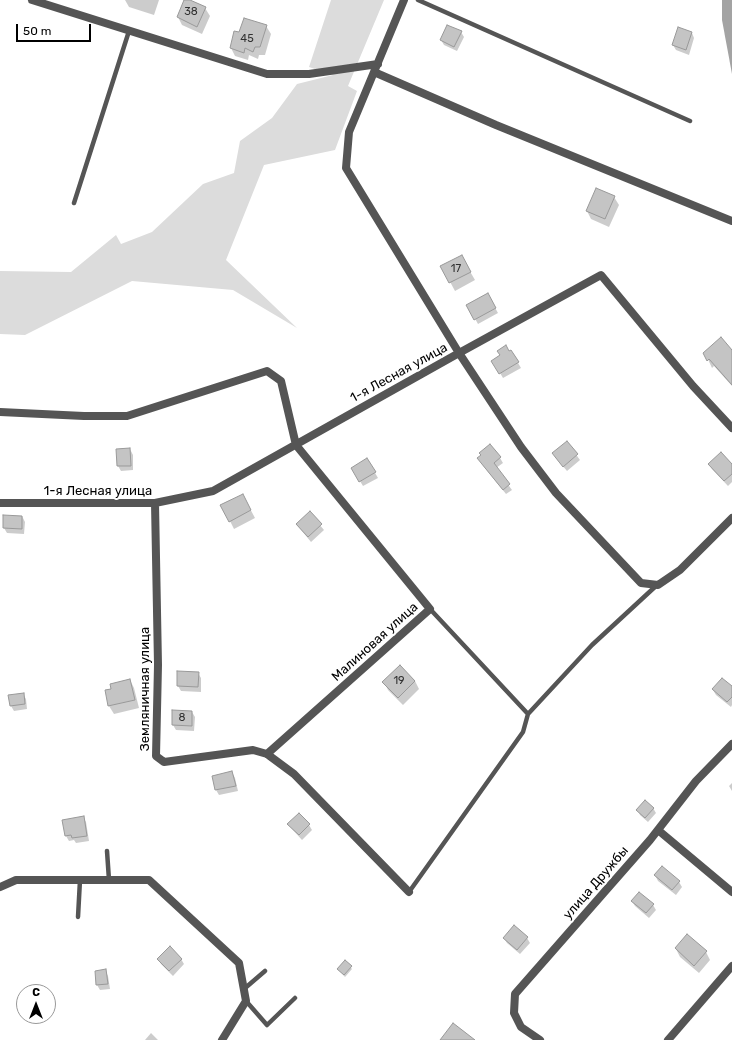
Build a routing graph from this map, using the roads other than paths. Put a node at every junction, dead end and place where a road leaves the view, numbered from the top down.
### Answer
1 (32, 0) edge
2 (404, 0) edge
3 (418, 0) edge
4 (129, 31) junction
5 (378, 64) junction
6 (374, 72) junction
7 (690, 121) dead end
8 (74, 203) dead end
9 (732, 221) edge
10 (459, 353) junction
11 (0, 412) edge
12 (732, 428) edge
13 (296, 445) junction
14 (0, 503) edge
15 (155, 503) junction
16 (732, 518) edge
17 (658, 585) junction
18 (430, 609) junction
19 (528, 714) junction
20 (732, 744) edge
21 (267, 754) junction
22 (658, 830) junction
23 (107, 851) dead end
24 (80, 880) junction
25 (109, 880) junction
26 (0, 887) edge
27 (409, 892) joint
28 (732, 892) edge
29 (78, 917) dead end
30 (732, 966) edge
31 (265, 971) dead end
32 (244, 989) junction
33 (295, 998) dead end
34 (246, 1001) junction
35 (222, 1040) edge
36 (540, 1040) edge
37 (668, 1040) edge

1 - 4 street
2 - 5 street, 1-я Лесная улица
3 - 7 lane
4 - 5 street
4 - 8 lane
5 - 6 street, 1-я Лесная улица
6 - 9 street
6 - 10 street, 1-я Лесная улица
10 - 12 street
10 - 13 street, 1-я Лесная улица
10 - 17 street
11 - 13 street
13 - 15 street, 1-я Лесная улица
13 - 18 street, Малиновая улица
14 - 15 street, 1-я Лесная улица
15 - 21 street, Земляничная улица
16 - 17 street
17 - 19 lane
18 - 19 lane
18 - 21 street, Малиновая улица
19 - 27 lane
20 - 22 street, улица Дружбы
21 - 27 street, Земляничная улица
22 - 28 street
22 - 36 street, улица Дружбы
23 - 25 lane
24 - 25 street
24 - 26 street
24 - 29 lane
25 - 32 street
30 - 37 street
31 - 32 lane
32 - 34 street
33 - 34 lane
34 - 35 street

